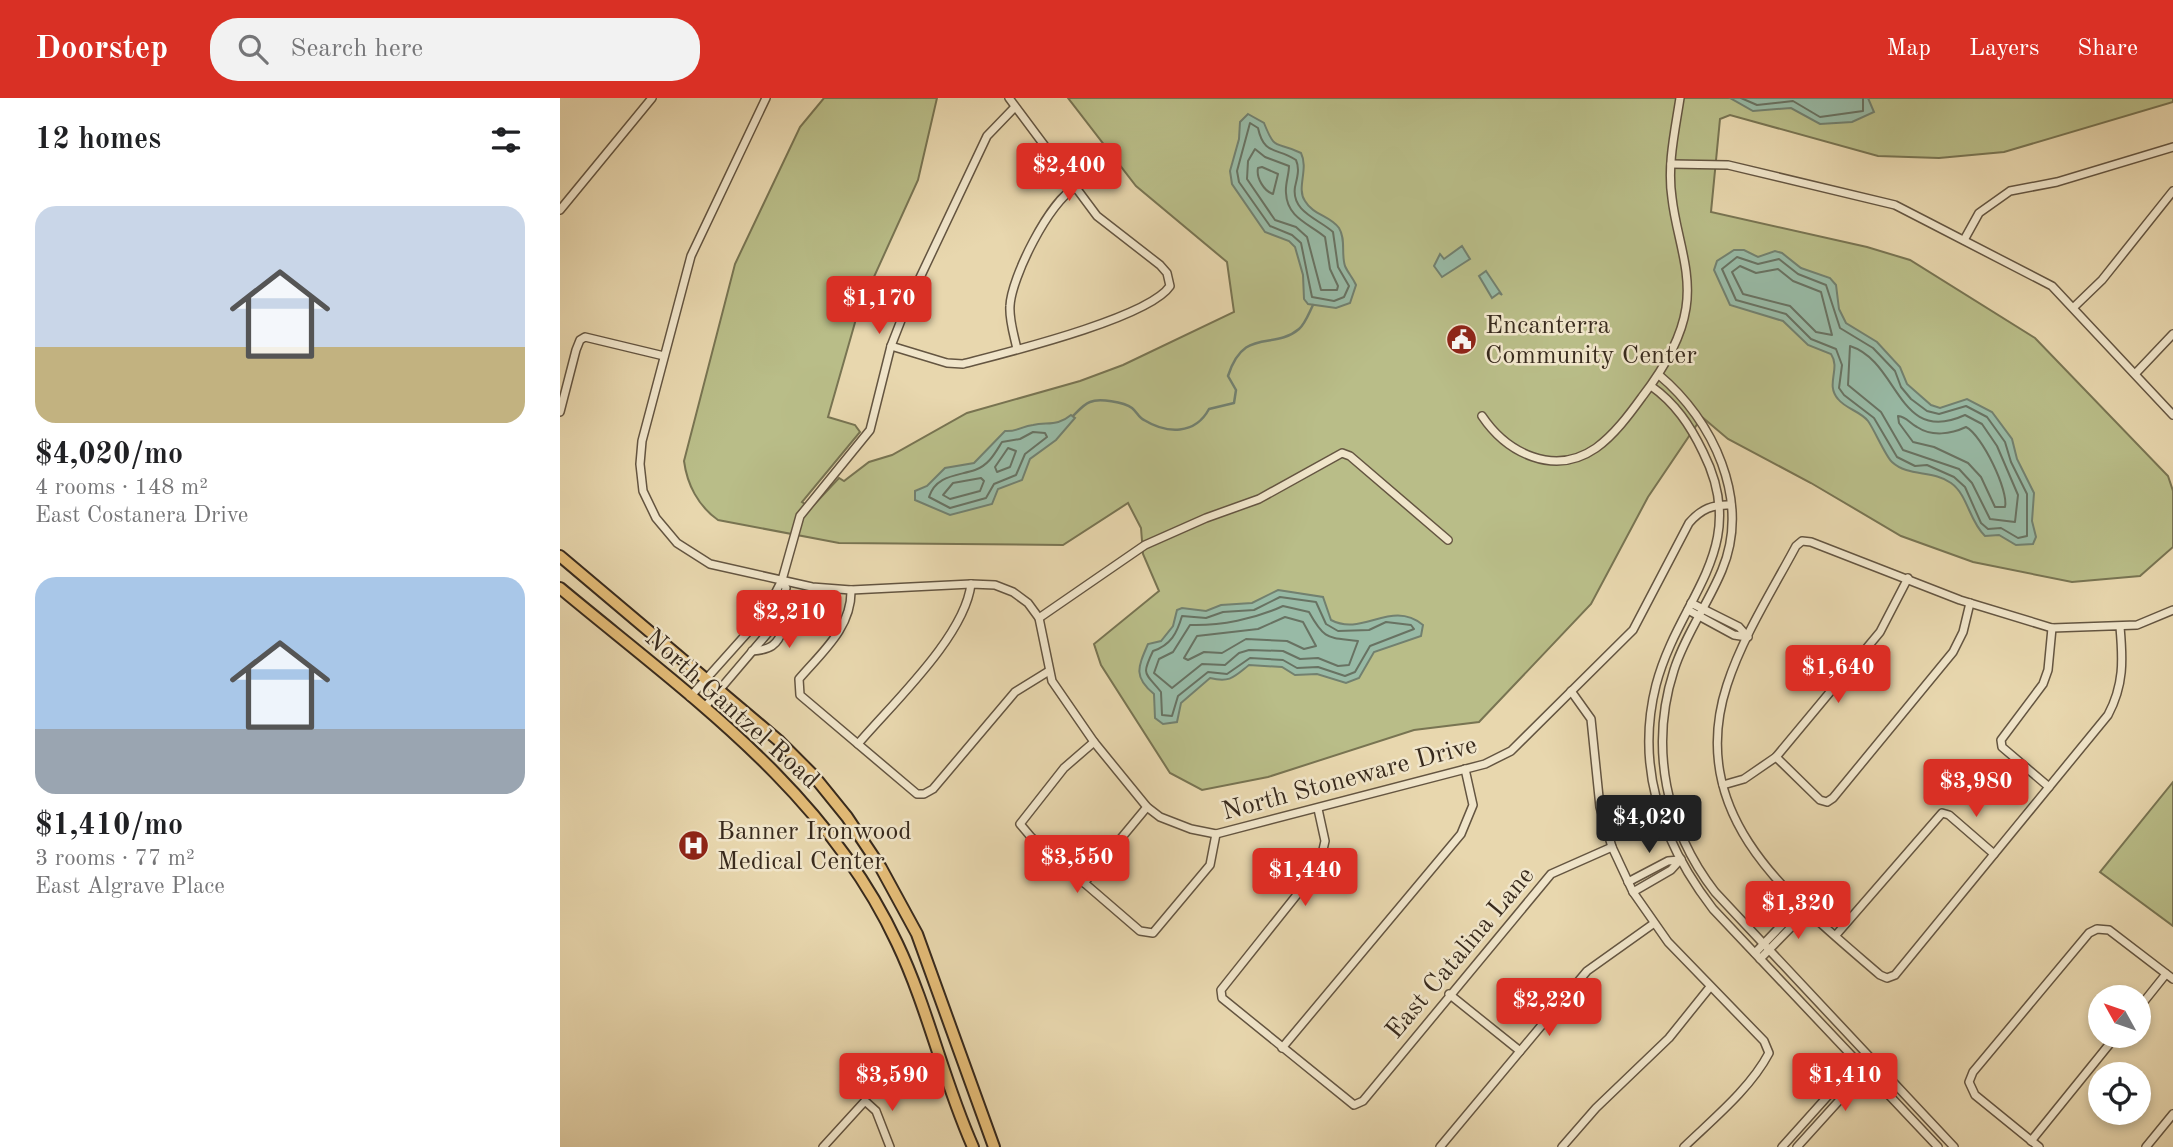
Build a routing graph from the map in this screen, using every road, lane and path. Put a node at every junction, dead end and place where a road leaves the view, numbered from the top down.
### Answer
1 (652, 98) edge
2 (766, 98) edge
3 (1009, 98) edge
4 (1680, 98) edge
5 (1014, 108) junction
6 (2173, 147) edge
7 (1671, 164) junction
8 (1075, 188) junction
9 (2173, 191) edge
10 (560, 210) edge
11 (1964, 240) junction
12 (2074, 307) junction
13 (2173, 334) edge
14 (891, 346) junction
15 (1017, 349) junction
16 (664, 356) junction
17 (2136, 373) junction
18 (1659, 375) junction
19 (1651, 386) junction
20 (560, 412) edge
21 (2173, 415) edge
22 (1482, 416) dead end
23 (1721, 504) junction
24 (1731, 505) junction
25 (1448, 540) dead end
26 (560, 556) edge
27 (1908, 578) junction
28 (782, 580) junction
29 (971, 584) junction
30 (560, 588) edge
31 (851, 590) junction
32 (1970, 603) junction
33 (1689, 606) junction
34 (2173, 610) edge
35 (1701, 612) junction
36 (765, 613) junction
37 (1039, 618) junction
38 (779, 621) junction
39 (2120, 627) junction
40 (2052, 628) junction
41 (1748, 637) junction
42 (752, 651) junction
43 (1049, 671) junction
44 (708, 681) junction
45 (719, 690) junction
46 (1571, 691) junction
47 (690, 697) junction
48 (704, 708) junction
49 (1094, 742) junction
50 (858, 744) junction
51 (1776, 757) junction
52 (1465, 769) junction
53 (1723, 785) junction
54 (2049, 787) junction
55 (1147, 807) junction
56 (1318, 808) junction
57 (1216, 834) junction
58 (1612, 847) junction
59 (1689, 854) junction
60 (1994, 854) junction
61 (1679, 860) junction
62 (1628, 882) junction
63 (1084, 883) junction
64 (1633, 892) junction
65 (1806, 906) junction
66 (1653, 924) junction
67 (1836, 935) junction
68 (1766, 947) junction
69 (1758, 956) junction
70 (2170, 977) edge
71 (1710, 987) junction
72 (1449, 994) junction
73 (2151, 996) edge
74 (1282, 1048) junction
75 (2106, 1048) edge
76 (1520, 1051) junction
77 (1866, 1054) junction
78 (1858, 1062) junction
79 (1874, 1062) junction
80 (1866, 1070) junction
81 (2173, 1114) edge
82 (2031, 1141) junction
83 (823, 1147) edge
84 (890, 1147) edge
85 (972, 1147) edge
86 (994, 1147) edge
87 (1440, 1147) edge
88 (1562, 1147) edge
89 (1684, 1147) edge
90 (1782, 1147) edge
91 (1797, 1147) edge
92 (1938, 1147) edge
93 (1954, 1147) edge
94 (2039, 1147) edge
95 (2146, 1147) edge

1 - 10 street
2 - 16 street
3 - 5 street
4 - 7 street
5 - 8 street
5 - 14 street
6 - 11 street
7 - 11 street
7 - 18 street
8 - 15 street
8 - 15 street
9 - 12 street
11 - 12 street
12 - 17 street
13 - 17 street
14 - 15 street
14 - 28 street
16 - 20 street
16 - 28 street
17 - 21 street
18 - 19 street
18 - 24 street
19 - 22 street
19 - 23 street
23 - 24 street
23 - 33 street
23 - 46 street, North Stoneware Drive
24 - 35 street
25 - 37 street
26 - 44 main road, North Gantzel Road
27 - 32 street
27 - 41 street
27 - 51 street
28 - 31 street
28 - 36 street
28 - 38 street
29 - 31 street
29 - 37 street
29 - 50 street
30 - 47 main road, North Gantzel Road
31 - 50 street
32 - 40 street
32 - 51 street
33 - 35 street
33 - 61 street
34 - 39 street
35 - 41 street
35 - 59 street
36 - 38 street
36 - 44 street
37 - 43 street, North Stoneware Drive
38 - 42 street
38 - 42 street
39 - 40 street
39 - 54 street
40 - 54 street
41 - 53 street
42 - 45 street
43 - 49 street, North Stoneware Drive
43 - 50 street
44 - 45 main road, North Gantzel Road
44 - 47 street
45 - 48 street
45 - 86 main road, North Gantzel Road
46 - 52 street, North Stoneware Drive
46 - 58 street
47 - 48 main road, North Gantzel Road
48 - 85 main road, North Gantzel Road
49 - 55 street, North Stoneware Drive
49 - 63 street
51 - 53 street
52 - 56 street, North Stoneware Drive
52 - 74 street
53 - 65 street
54 - 60 street
55 - 57 street, North Stoneware Drive
55 - 63 street
56 - 57 street, North Stoneware Drive
56 - 74 street
57 - 63 street
58 - 62 street
58 - 72 street, East Catalina Lane
59 - 61 street
59 - 68 street
60 - 67 street
60 - 67 street
61 - 62 street
61 - 64 street
61 - 69 street
62 - 64 street
64 - 66 street
65 - 67 street
65 - 68 street
66 - 71 street
66 - 76 street
68 - 69 street
68 - 77 street
69 - 78 street
70 - 73 street
70 - 82 street
71 - 88 street
71 - 89 street
72 - 74 street, East Catalina Lane
72 - 76 street
75 - 82 street
76 - 87 street
77 - 78 street
77 - 79 street
78 - 80 street
78 - 90 street
79 - 80 street
79 - 93 street
80 - 91 street
80 - 92 street
81 - 95 street
82 - 94 street
83 - 84 street

